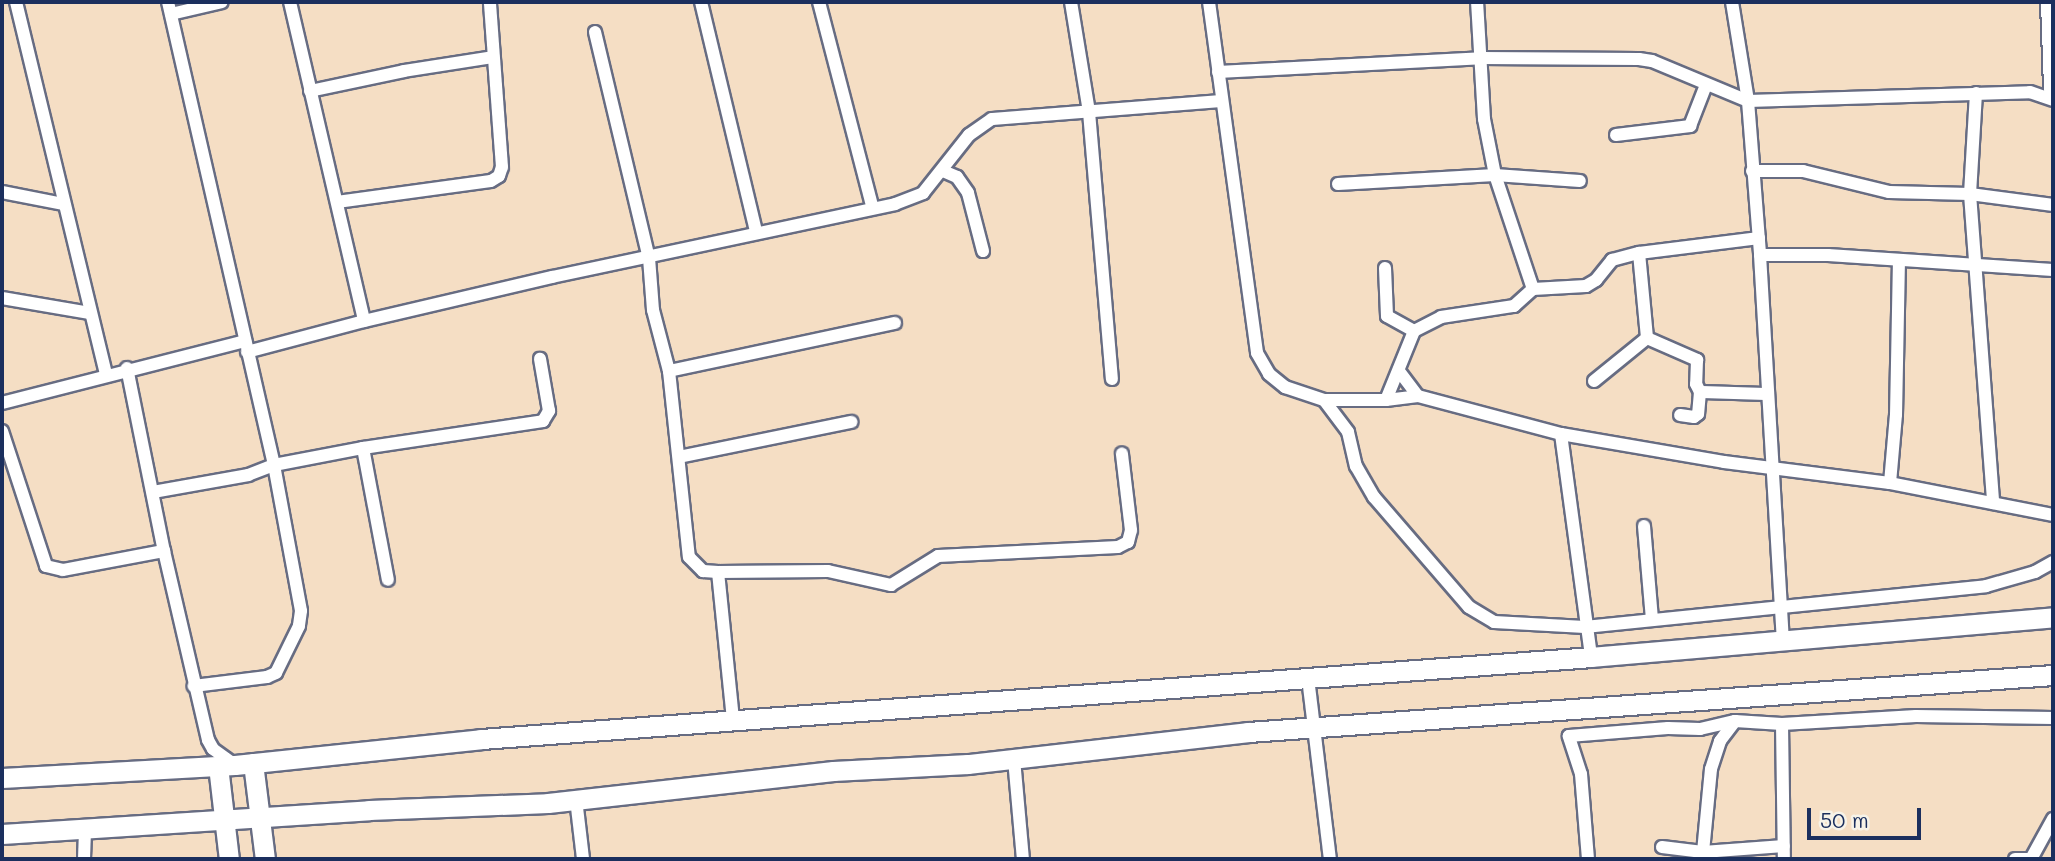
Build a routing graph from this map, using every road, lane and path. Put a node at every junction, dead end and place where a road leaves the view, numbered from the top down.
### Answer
1 (222, 2) edge
2 (290, 2) edge
3 (490, 2) edge
4 (701, 2) edge
5 (819, 2) edge
6 (1071, 2) edge
7 (1209, 2) edge
8 (1477, 2) edge
9 (1731, 2) edge
10 (2050, 2) edge
11 (20, 3) edge
12 (170, 8) edge
13 (595, 32) dead end
14 (493, 57) junction
15 (1481, 58) junction
16 (1218, 72) junction
17 (1706, 85) junction
18 (2053, 90) edge
19 (310, 91) junction
20 (1976, 93) junction
21 (2053, 100) edge
22 (1222, 101) junction
23 (1748, 101) junction
24 (1089, 112) junction
25 (1616, 135) dead end
26 (943, 171) junction
27 (1752, 171) junction
28 (1495, 175) junction
29 (1580, 181) dead end
30 (1338, 184) dead end
31 (2, 192) edge
32 (1970, 194) junction
33 (337, 202) junction
34 (64, 204) junction
35 (2053, 205) edge
36 (872, 206) junction
37 (756, 231) junction
38 (1759, 238) junction
39 (983, 250) dead end
40 (1639, 253) junction
41 (1760, 255) junction
42 (649, 258) junction
43 (1899, 262) junction
44 (1974, 266) junction
45 (1385, 268) dead end
46 (2053, 270) edge
47 (1533, 289) junction
48 (2, 298) edge
49 (90, 313) junction
50 (364, 321) junction
51 (895, 323) dead end
52 (1415, 331) junction
53 (1647, 338) junction
54 (246, 346) junction
55 (540, 359) dead end
56 (127, 368) junction
57 (669, 371) junction
58 (1399, 371) junction
59 (106, 374) junction
60 (1112, 379) dead end
61 (1594, 381) dead end
62 (1700, 392) junction
63 (1768, 394) junction
64 (1418, 396) junction
65 (1324, 400) junction
66 (1386, 400) junction
67 (2, 403) edge
68 (1680, 415) dead end
69 (851, 422) dead end
70 (2, 431) edge
71 (1561, 434) junction
72 (363, 448) junction
73 (1122, 454) dead end
74 (679, 457) junction
75 (274, 465) junction
76 (1771, 466) junction
77 (1890, 482) junction
78 (153, 492) junction
79 (1993, 503) junction
80 (2053, 515) edge
81 (1644, 526) dead end
82 (164, 551) junction
83 (2053, 562) edge
84 (718, 572) junction
85 (388, 580) dead end
86 (1780, 607) junction
87 (2053, 617) edge
88 (1652, 620) junction
89 (1585, 627) junction
90 (1783, 639) junction
91 (1591, 657) junction
92 (2053, 675) edge
93 (1308, 678) junction
94 (194, 685) junction
95 (2053, 718) edge
96 (733, 720) junction
97 (1735, 721) junction
98 (1782, 724) junction
99 (1315, 729) junction
100 (1014, 759) junction
101 (235, 764) junction
102 (2, 779) edge
103 (576, 799) junction
104 (259, 817) junction
105 (226, 819) junction
106 (2053, 819) edge
107 (85, 828) junction
108 (2, 834) edge
109 (1662, 847) dead end
110 (1703, 852) junction
111 (1784, 853) edge
112 (84, 859) edge
113 (229, 859) edge
114 (265, 859) edge
115 (583, 859) edge
116 (1023, 859) edge
117 (1331, 859) edge
118 (1588, 859) edge
119 (2015, 859) edge
120 (2031, 859) edge

1 - 12 street
2 - 19 street
3 - 14 street
4 - 37 street
5 - 36 street
6 - 24 street
7 - 16 street
8 - 15 street
9 - 23 street
10 - 18 main road
11 - 34 street
12 - 54 street
13 - 42 street
14 - 19 street
14 - 33 street
15 - 16 street
15 - 17 street
15 - 28 street
16 - 22 street
17 - 23 street
17 - 25 street
19 - 33 street
20 - 21 street
20 - 23 street
20 - 32 street
22 - 24 street
22 - 65 street
23 - 27 street
24 - 26 street
24 - 60 street
26 - 36 street
26 - 39 street
27 - 32 street
27 - 38 street
28 - 29 street
28 - 30 street
28 - 47 street
31 - 34 street
32 - 35 street
32 - 44 street
33 - 50 street
34 - 49 street
36 - 37 street
37 - 42 street
38 - 40 street
38 - 41 street
40 - 47 street
40 - 53 street
41 - 43 street
41 - 63 street
42 - 50 street
42 - 57 street
43 - 44 street
43 - 77 street
44 - 46 street
44 - 79 street
45 - 52 street
47 - 52 street
48 - 49 street
49 - 59 street
50 - 54 street
51 - 57 street
52 - 58 street
53 - 61 street
53 - 62 street
54 - 56 street
54 - 75 street
55 - 72 street
56 - 59 street
56 - 78 street
57 - 74 street
58 - 64 street
58 - 66 street
59 - 67 street
62 - 63 street
62 - 68 street
63 - 76 street
64 - 66 street
64 - 71 street
65 - 66 street
65 - 89 street
69 - 74 street
70 - 82 street
71 - 76 street
71 - 89 street
72 - 75 street
72 - 85 street
73 - 84 street
74 - 84 street
75 - 78 street
75 - 94 street
76 - 77 street
76 - 86 street
77 - 79 street
78 - 82 street
79 - 80 street
81 - 88 street
82 - 94 street
83 - 86 street
84 - 96 street
86 - 88 street
86 - 90 street
87 - 90 main road
88 - 89 street
89 - 91 street
90 - 91 main road
91 - 93 main road
92 - 99 main road
93 - 96 main road
93 - 99 street
94 - 101 street
95 - 98 street
96 - 101 main road
97 - 98 street
97 - 110 street
97 - 118 street
98 - 111 street
99 - 100 main road
99 - 117 street
100 - 103 main road
100 - 116 street
101 - 102 main road
101 - 104 main road
101 - 105 main road
103 - 104 main road
103 - 115 street
104 - 105 main road
104 - 114 main road
105 - 107 main road
105 - 113 main road
106 - 120 street
107 - 108 main road
107 - 112 street
109 - 110 street
110 - 111 street
119 - 120 street

